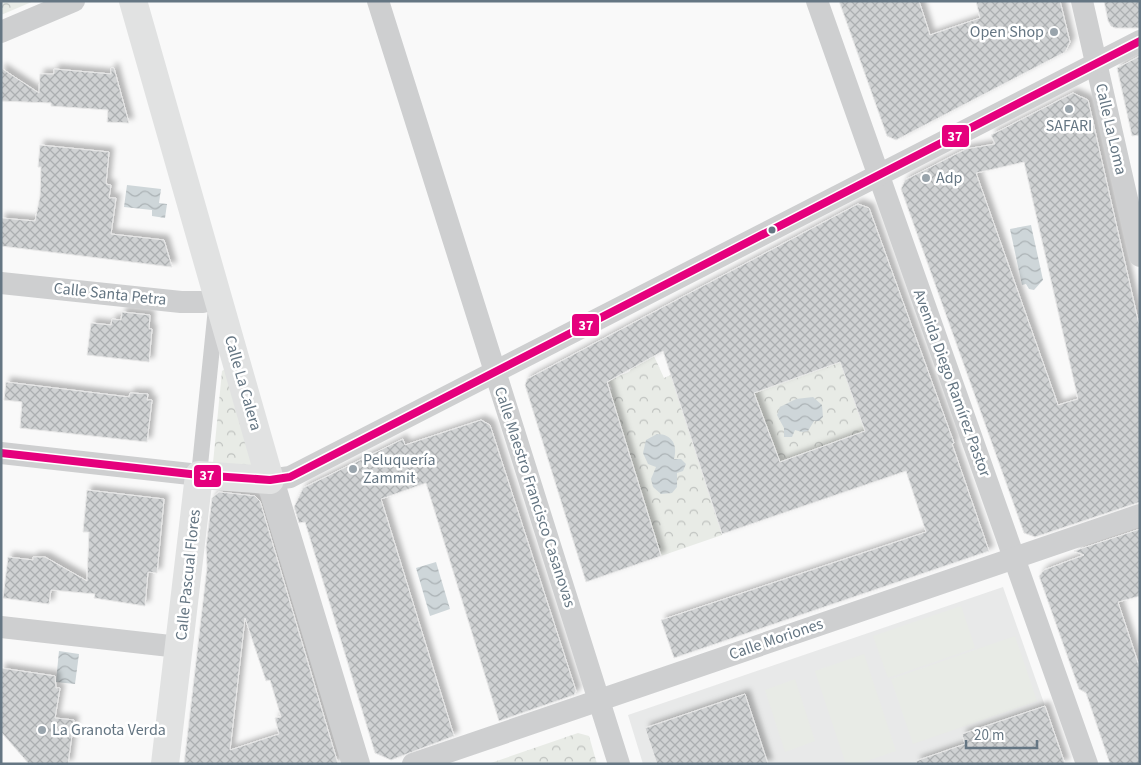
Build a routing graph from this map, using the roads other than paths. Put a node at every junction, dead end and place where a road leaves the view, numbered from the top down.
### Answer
1 (74, 1) edge
2 (133, 1) edge
3 (378, 1) edge
4 (817, 1) edge
5 (1082, 1) edge
6 (1, 32) edge
7 (1140, 41) edge
8 (1096, 64) junction
9 (878, 175) junction
10 (1140, 256) edge
11 (1, 283) edge
12 (218, 296) junction
13 (495, 371) junction
14 (1, 453) edge
15 (199, 475) junction
16 (270, 480) junction
17 (1140, 515) edge
18 (1014, 558) junction
19 (1, 627) edge
20 (179, 647) junction
21 (599, 700) junction
22 (166, 764) edge
23 (356, 764) edge
24 (413, 764) edge
25 (619, 764) edge
26 (1087, 764) edge

1 - 6 street
2 - 12 main road, Calle La Calera
3 - 13 street, Calle Maestro Francisco Casanovas
4 - 9 street, Avenida Diego Ramírez Pastor
5 - 8 street, Calle La Loma
7 - 8 street
8 - 9 street
8 - 10 street, Calle La Loma
9 - 13 street
9 - 18 street, Avenida Diego Ramírez Pastor
11 - 12 street, Calle Santa Petra
12 - 15 street, Calle Pascual Flores
12 - 16 main road, Calle La Calera
13 - 16 street
13 - 21 street, Calle Maestro Francisco Casanovas
14 - 15 street
15 - 16 main road
15 - 20 main road, Calle Pascual Flores
16 - 23 street, Calle La Calera
17 - 18 street, Calle Moriones
18 - 21 street, Calle Moriones
18 - 26 street, Avenida Diego Ramírez Pastor
19 - 20 street
20 - 22 main road, Calle Pascual Flores
21 - 24 street, Calle Moriones
21 - 25 street, Calle Maestro Francisco Casanovas

